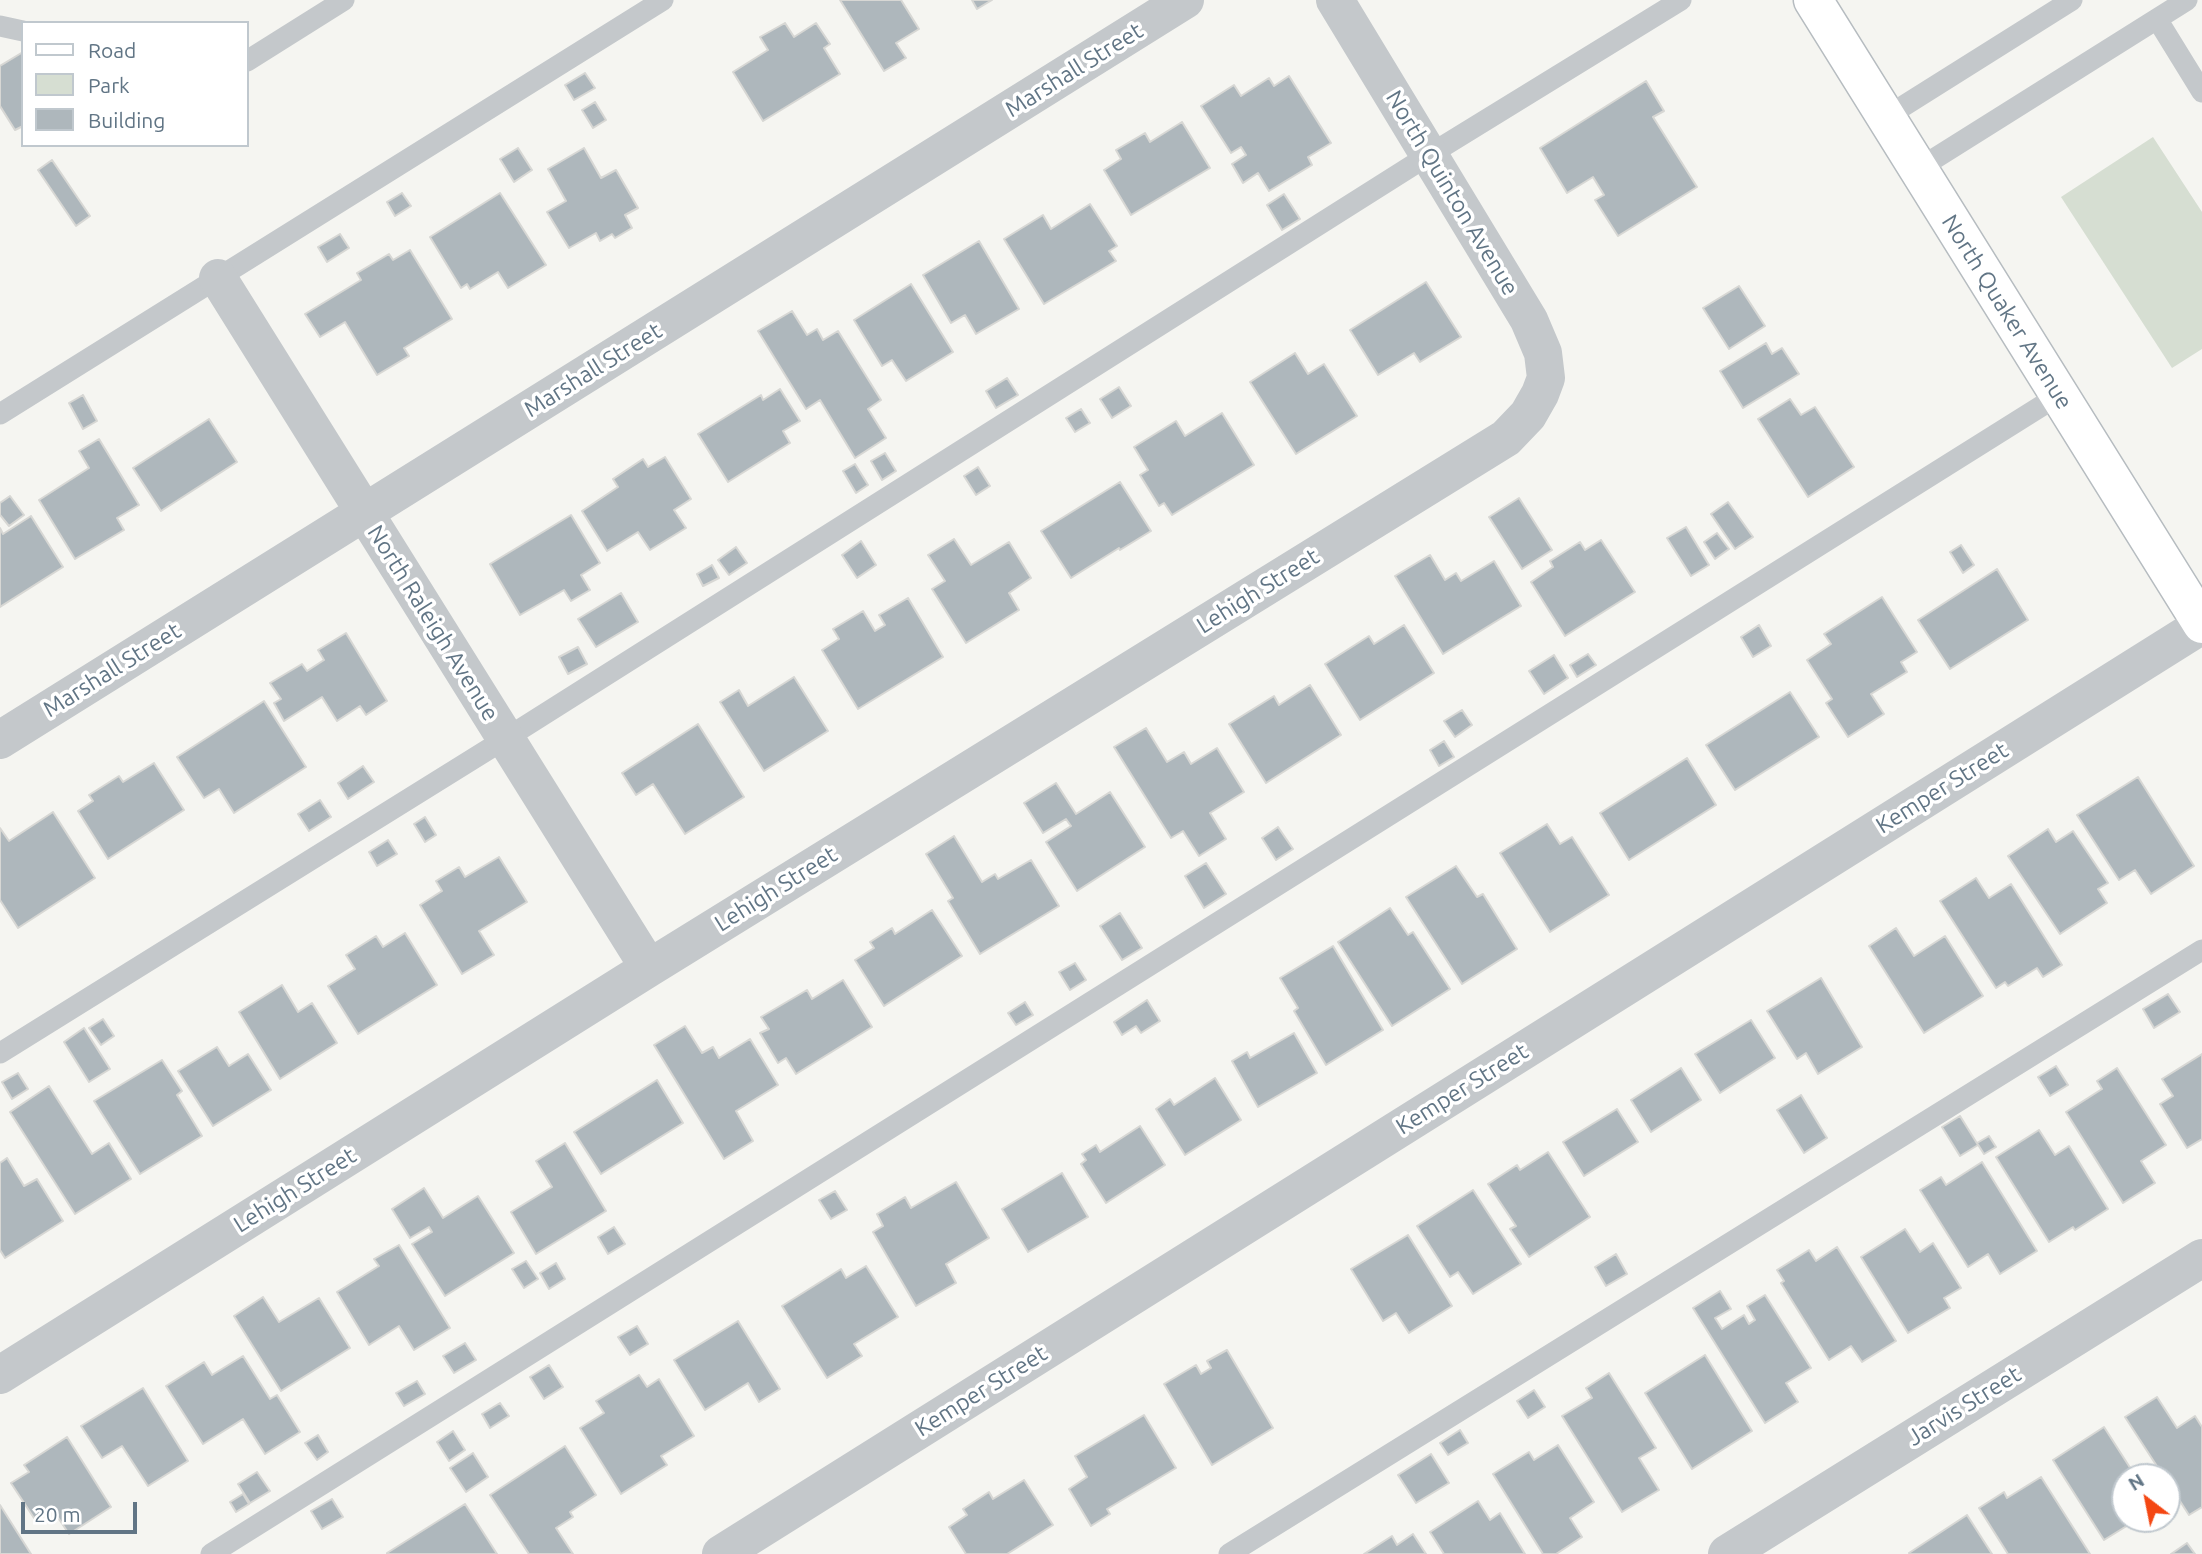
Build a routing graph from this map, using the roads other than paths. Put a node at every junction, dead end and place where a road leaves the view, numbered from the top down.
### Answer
1 (344, 0) edge
2 (663, 0) edge
3 (1185, 0) edge
4 (1335, 0) edge
5 (1681, 0) edge
6 (1812, 0) edge
7 (2071, 0) edge
8 (2187, 0) edge
9 (2157, 19) junction
10 (0, 26) edge
11 (21, 31) edge
12 (248, 60) edge
13 (2202, 92) edge
14 (1886, 117) junction
15 (1429, 155) junction
16 (1918, 169) junction
17 (218, 278) junction
18 (1540, 394) joint
19 (2059, 395) junction
20 (0, 414) edge
21 (364, 513) junction
22 (2202, 625) edge
23 (505, 738) junction
24 (0, 740) edge
25 (2202, 950) edge
26 (649, 968) junction
27 (0, 1054) edge
28 (2202, 1258) edge
29 (0, 1374) edge
30 (211, 1554) edge
31 (721, 1554) edge
32 (1229, 1554) edge
33 (1727, 1554) edge

1 - 12 lane
2 - 17 lane
3 - 21 street, Marshall Street
4 - 15 street, North Quinton Avenue
5 - 15 lane
6 - 14 main road, North Quaker Avenue
7 - 14 lane
8 - 9 lane
9 - 13 lane
9 - 16 lane
10 - 11 lane
14 - 16 main road, North Quaker Avenue
15 - 18 street, North Quinton Avenue
15 - 23 lane
16 - 19 main road, North Quaker Avenue
17 - 20 lane
17 - 21 street, North Raleigh Avenue
18 - 26 street, Lehigh Street
19 - 22 main road, North Quaker Avenue
19 - 30 lane
21 - 23 street, North Raleigh Avenue
21 - 24 street, Marshall Street
22 - 31 street, Kemper Street
23 - 26 street, North Raleigh Avenue
23 - 27 lane
25 - 32 lane
26 - 29 street, Lehigh Street
28 - 33 street, Jarvis Street

